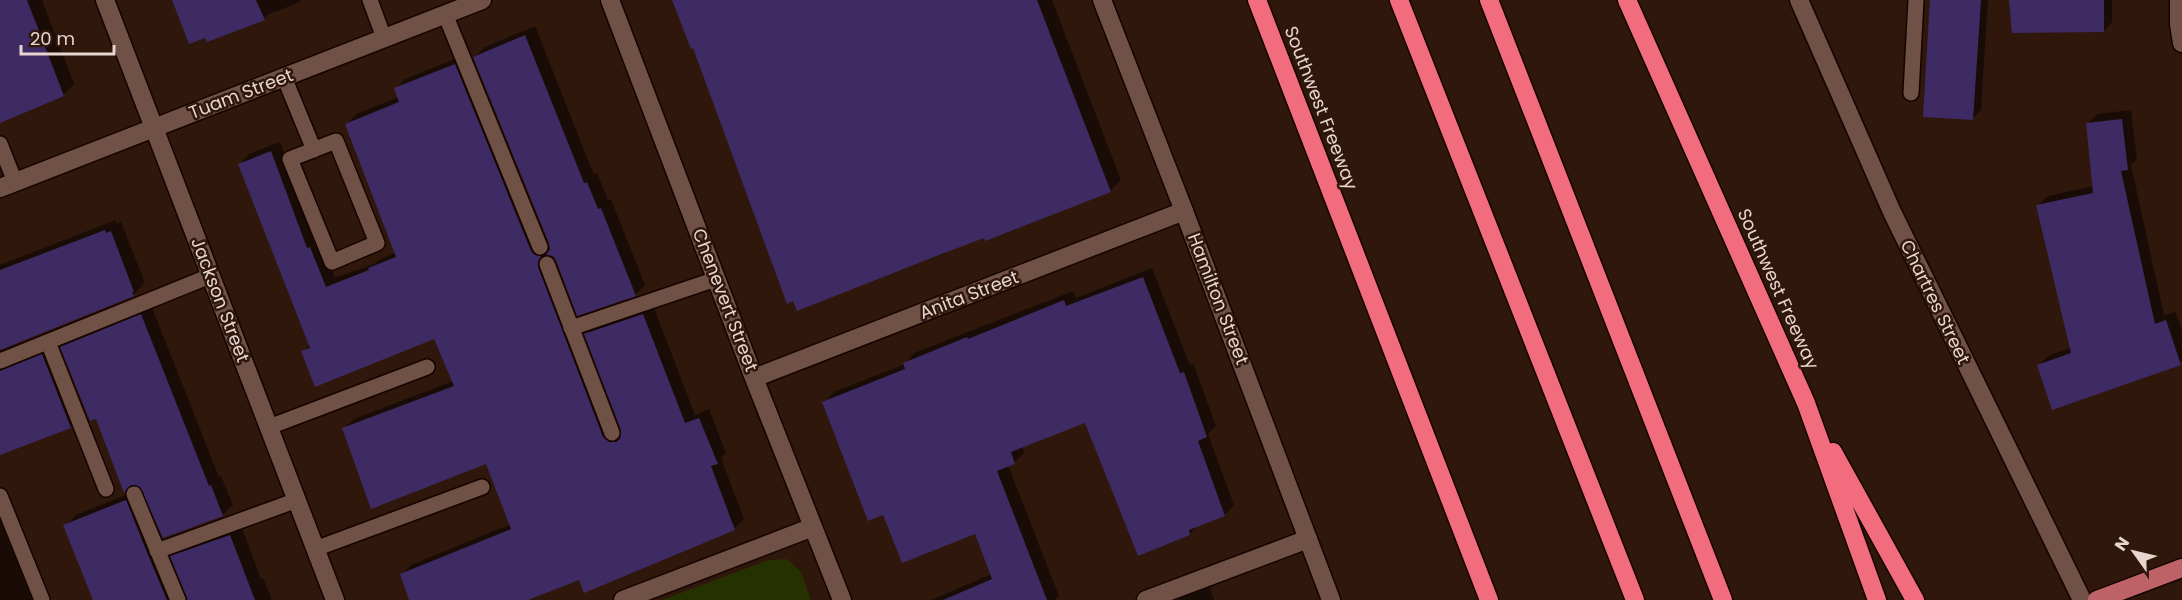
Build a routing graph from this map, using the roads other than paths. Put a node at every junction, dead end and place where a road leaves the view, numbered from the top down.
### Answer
1 (105, 0) edge
2 (370, 0) edge
3 (482, 0) edge
4 (610, 0) edge
5 (1102, 0) edge
6 (1257, 0) edge
7 (1399, 0) edge
8 (1489, 0) edge
9 (1627, 0) edge
10 (1799, 0) edge
11 (1916, 0) edge
12 (2179, 0) edge
13 (448, 9) edge
14 (384, 39) junction
15 (2182, 43) edge
16 (284, 77) junction
17 (1911, 93) dead end
18 (154, 128) junction
19 (0, 144) edge
20 (314, 150) junction
21 (7, 185) edge
22 (1184, 211) junction
23 (540, 247) dead end
24 (547, 264) dead end
25 (210, 276) junction
26 (716, 279) junction
27 (572, 328) junction
28 (48, 342) junction
29 (0, 361) edge
30 (427, 367) dead end
31 (754, 378) junction
32 (1806, 404) junction
33 (269, 427) junction
34 (612, 433) dead end
35 (482, 487) dead end
36 (106, 489) dead end
37 (134, 494) dead end
38 (0, 496) edge
39 (297, 500) junction
40 (813, 527) junction
41 (1308, 539) junction
42 (315, 549) junction
43 (157, 551) junction
44 (1711, 567) junction
45 (2182, 568) edge
46 (42, 600) edge
47 (178, 600) edge
48 (335, 600) edge
49 (623, 600) edge
50 (842, 600) edge
51 (1146, 600) edge
52 (1331, 600) edge
53 (1490, 600) edge
54 (1635, 600) edge
55 (1723, 600) edge
56 (1729, 600) edge
57 (1877, 600) edge
58 (1915, 600) edge
59 (2082, 600) edge
60 (2097, 600) edge

1 - 18 street, Jackson Street
2 - 14 lane
3 - 13 street, Tuam Street
4 - 26 street, Chenevert Street
5 - 22 street, Hamilton Street
6 - 53 highway, Southwest Freeway
7 - 54 highway
8 - 44 highway
9 - 32 highway, Southwest Freeway
10 - 59 street, Chartres Street
11 - 17 lane
12 - 15 street
13 - 14 street, Tuam Street
13 - 23 lane
14 - 16 street, Tuam Street
16 - 18 street, Tuam Street
16 - 20 lane
18 - 21 street, Tuam Street
18 - 25 street, Jackson Street
19 - 21 lane
20 - 20 lane
22 - 31 street, Anita Street
22 - 41 street, Hamilton Street
24 - 27 lane
25 - 28 lane
25 - 33 street, Jackson Street
26 - 27 lane
26 - 31 street, Chenevert Street
27 - 34 lane
28 - 29 lane
28 - 36 lane
30 - 33 lane
31 - 40 street, Chenevert Street
32 - 57 highway, Southwest Freeway
32 - 58 highway
33 - 39 street, Jackson Street
35 - 42 lane
37 - 43 lane
38 - 46 lane
39 - 42 street, Jackson Street
39 - 43 lane
40 - 49 street
40 - 50 street, Chenevert Street
41 - 51 street
41 - 52 street, Hamilton Street
42 - 48 street, Jackson Street
43 - 47 lane
44 - 55 highway
44 - 56 highway
45 - 60 main road

